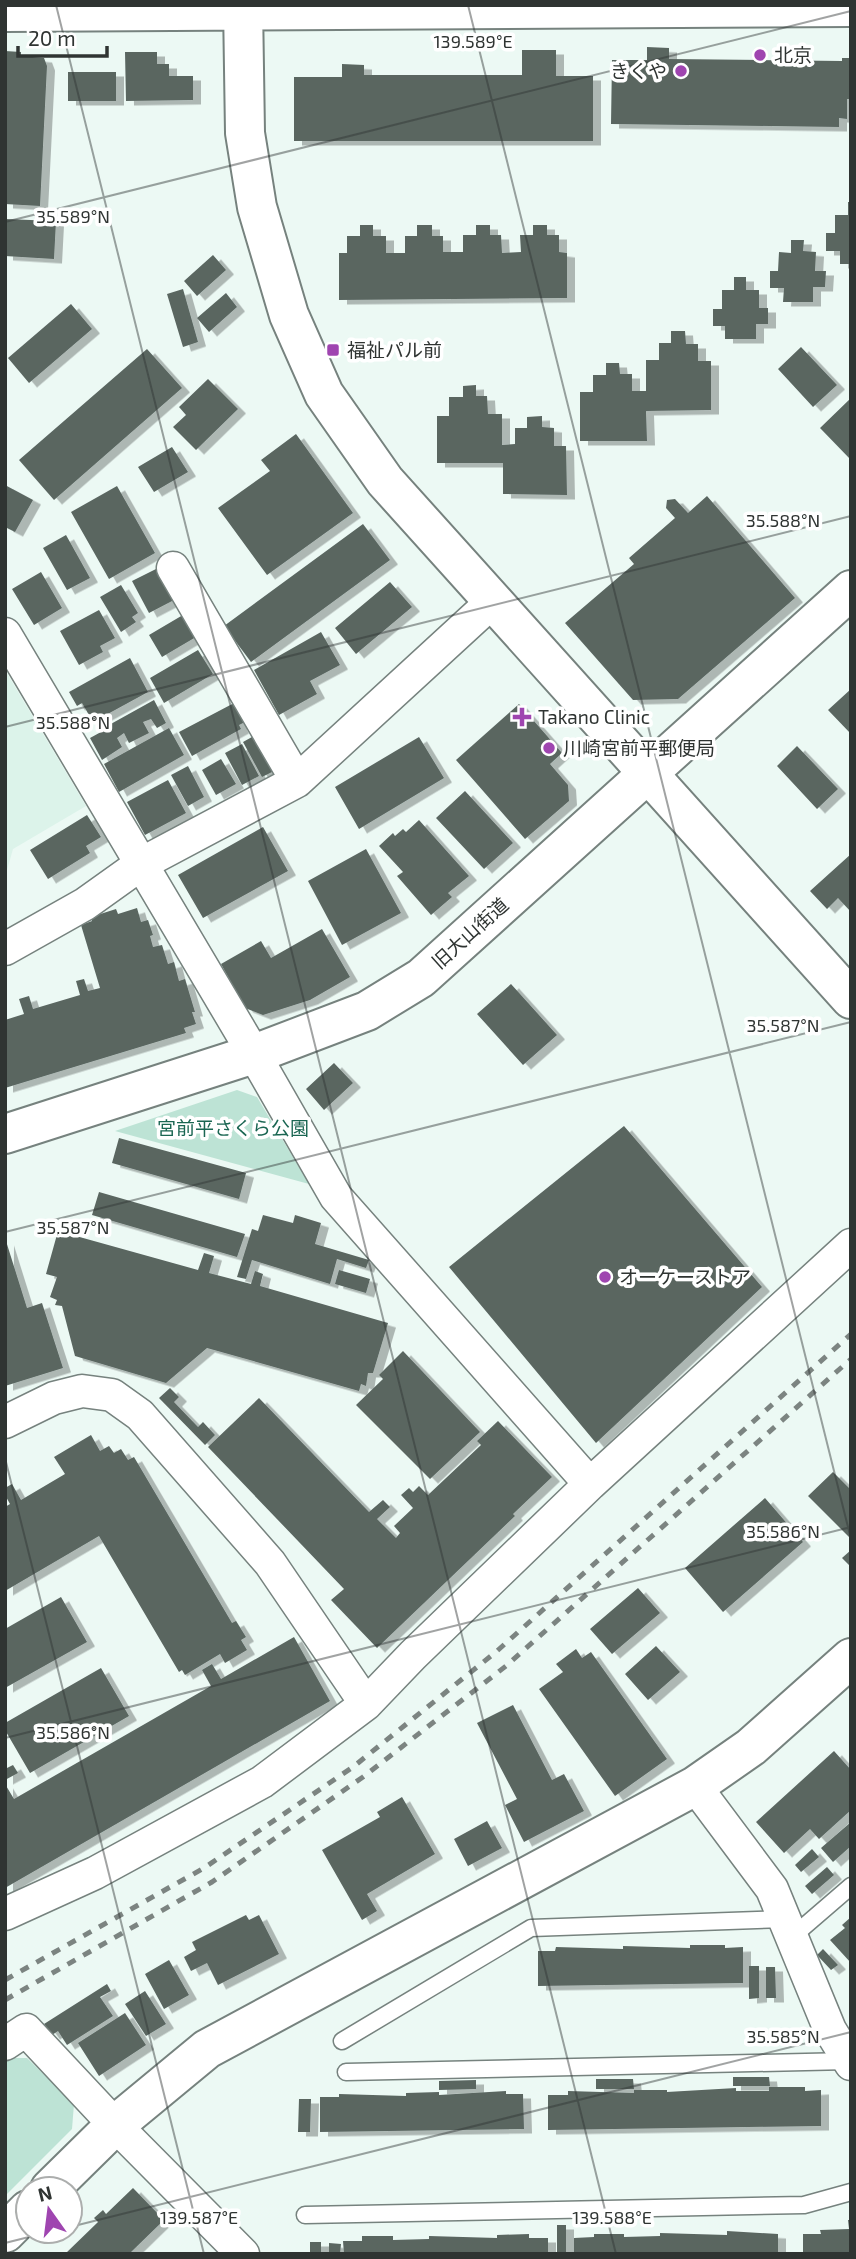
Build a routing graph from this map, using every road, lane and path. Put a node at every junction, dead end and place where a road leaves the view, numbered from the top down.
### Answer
1 (851, 7) edge
2 (243, 8) edge
3 (5, 12) edge
4 (173, 568) dead end
5 (851, 590) edge
6 (493, 601) junction
7 (5, 634) edge
8 (646, 772) junction
9 (298, 781) junction
10 (141, 864) junction
11 (5, 949) edge
12 (851, 999) edge
13 (254, 1054) junction
14 (5, 1134) edge
15 (851, 1245) edge
16 (5, 1422) edge
17 (590, 1484) junction
18 (851, 1658) edge
19 (366, 1704) junction
20 (695, 1786) junction
21 (851, 1886) edge
22 (5, 1913) edge
23 (789, 1928) junction
24 (342, 2041) dead end
25 (5, 2044) edge
26 (850, 2063) edge
27 (346, 2072) dead end
28 (115, 2125) junction
29 (64, 2175) edge
30 (851, 2192) edge
31 (305, 2215) dead end
32 (243, 2254) edge

1 - 2 street
2 - 3 street
2 - 6 street
4 - 9 street
5 - 8 street, 旧大山街道
6 - 8 street
6 - 9 street
7 - 10 street
8 - 12 street
8 - 13 street, 旧大山街道
9 - 10 street
10 - 11 street
10 - 13 street
13 - 14 street, 旧大山街道
13 - 17 street
15 - 17 street
16 - 19 street
17 - 19 street
18 - 20 street
19 - 22 street
20 - 23 street
20 - 28 street
21 - 23 lane
23 - 24 lane
23 - 26 street
25 - 28 street
26 - 27 lane
28 - 29 street
28 - 32 street
30 - 31 lane

